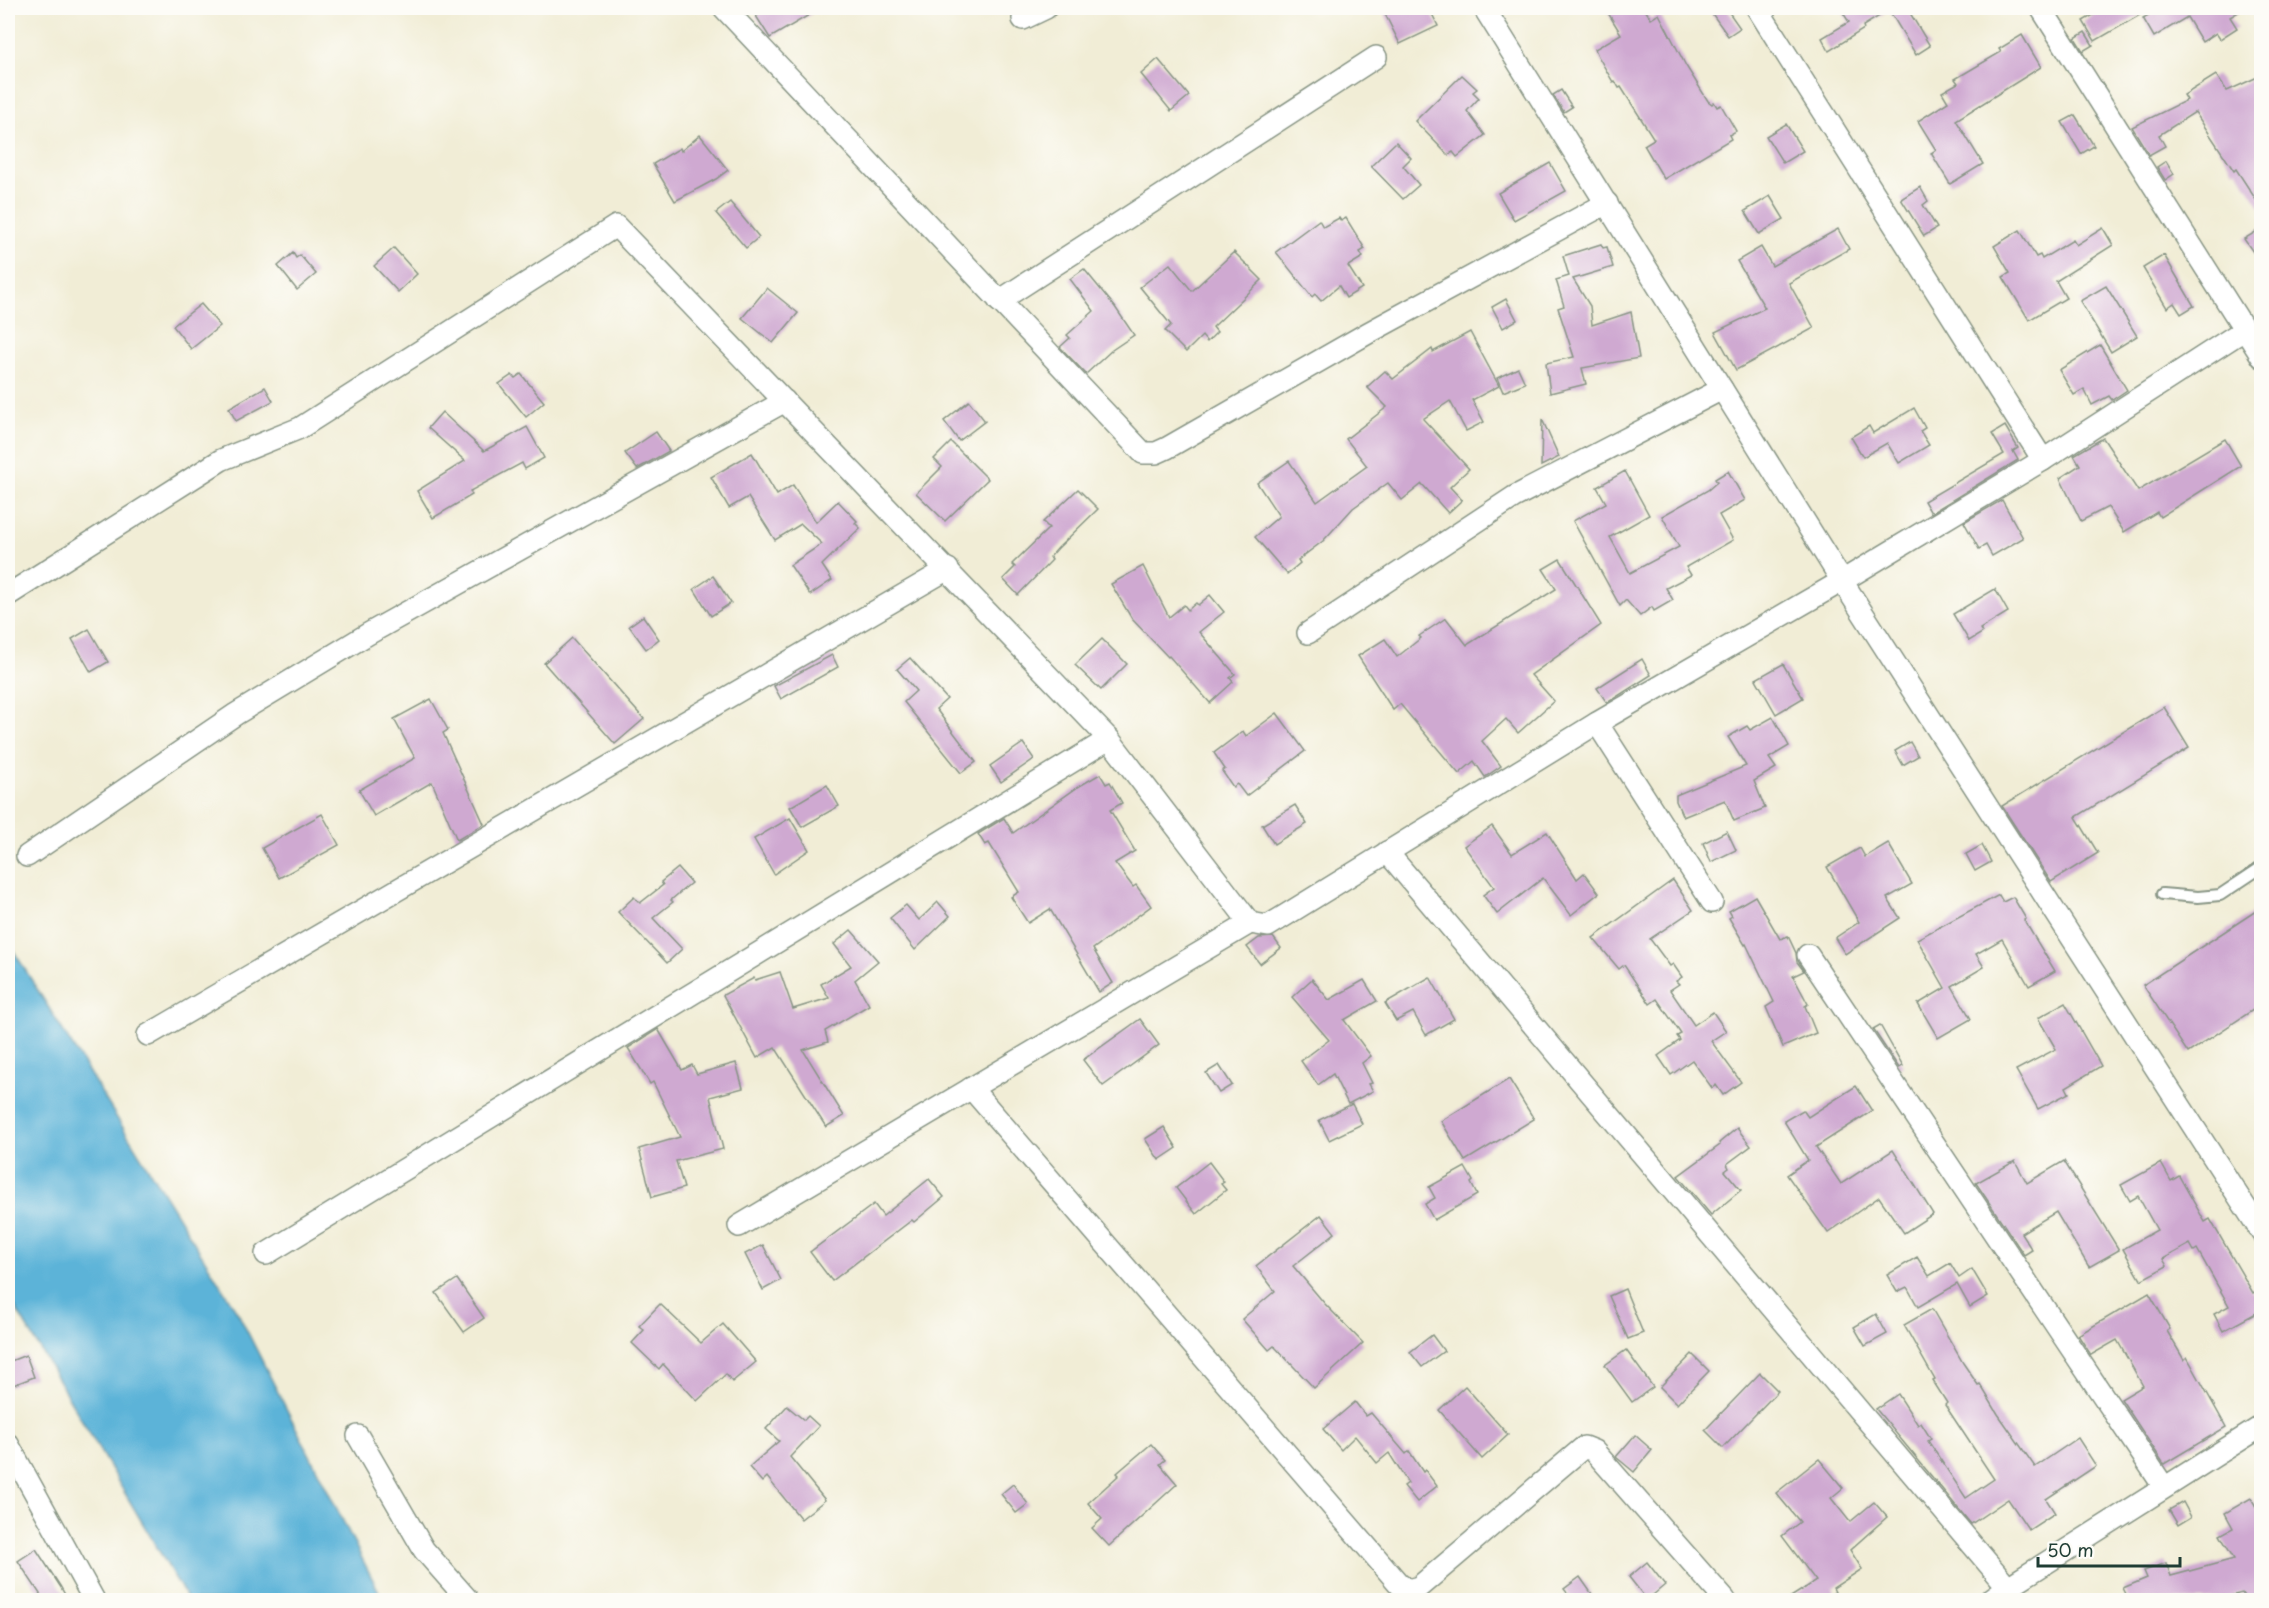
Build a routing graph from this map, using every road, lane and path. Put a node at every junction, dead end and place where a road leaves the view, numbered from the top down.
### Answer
1 (724, 8) edge
2 (1046, 8) edge
3 (1484, 8) edge
4 (1757, 8) edge
5 (2041, 8) edge
6 (1023, 20) dead end
7 (1376, 57) dead end
8 (1607, 203) junction
9 (999, 301) junction
10 (2244, 330) junction
11 (2262, 357) edge
12 (1722, 388) junction
13 (785, 401) junction
14 (2043, 460) junction
15 (948, 569) junction
16 (1842, 581) junction
17 (8, 595) edge
18 (1308, 633) dead end
19 (1597, 723) junction
20 (1109, 739) junction
21 (1387, 852) junction
22 (27, 856) dead end
23 (2262, 867) edge
24 (2162, 894) dead end
25 (1712, 902) dead end
26 (1250, 923) junction
27 (1808, 955) dead end
28 (148, 1035) dead end
29 (971, 1088) junction
30 (739, 1226) dead end
31 (2262, 1233) edge
32 (266, 1254) dead end
33 (2262, 1426) edge
34 (358, 1436) dead end
35 (8, 1444) edge
36 (2164, 1487) junction
37 (2008, 1587) junction
38 (94, 1600) edge
39 (468, 1600) edge
40 (1725, 1600) edge
41 (1990, 1600) edge

1 - 9 street
2 - 6 street
3 - 8 street
4 - 14 street
5 - 10 street
7 - 9 street
8 - 9 street
8 - 12 street
10 - 11 street
10 - 14 street
12 - 16 street
12 - 18 street
13 - 15 street
13 - 17 street
13 - 22 street
14 - 16 street
15 - 20 street
15 - 28 street
16 - 19 street
16 - 31 street
19 - 21 street
19 - 25 street
20 - 26 street
20 - 32 street
21 - 26 street
21 - 37 street
23 - 24 lane
26 - 29 street
27 - 36 street
29 - 30 street
29 - 40 street
33 - 36 street
34 - 39 street
35 - 38 street
36 - 37 street
37 - 41 street

